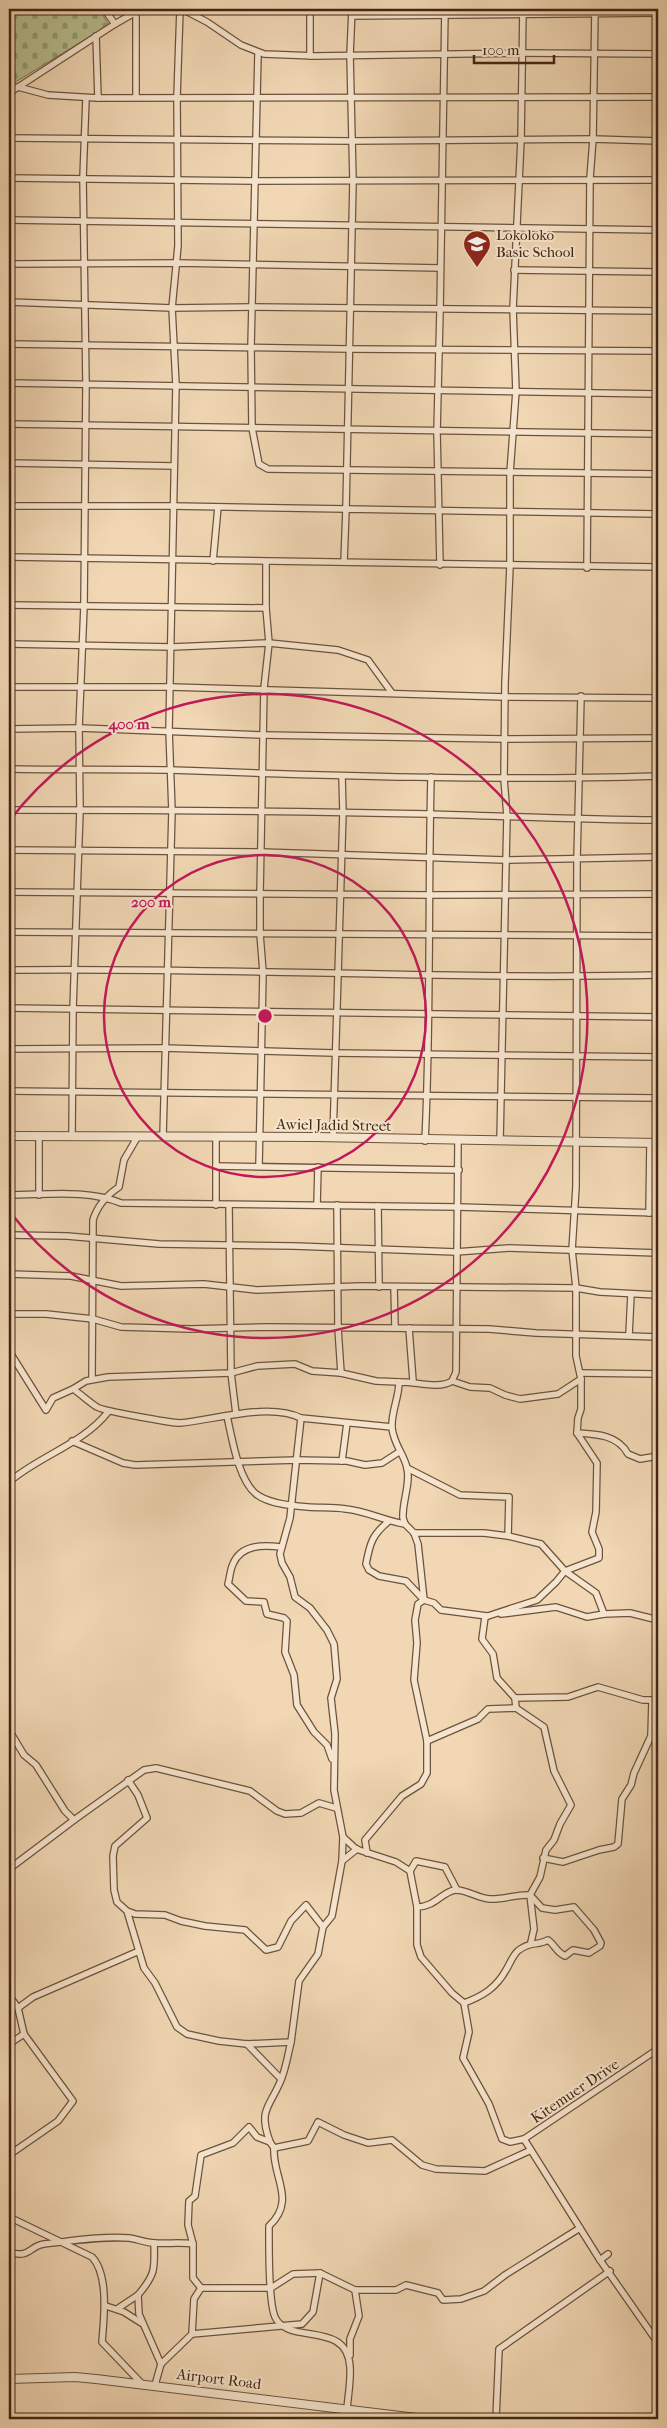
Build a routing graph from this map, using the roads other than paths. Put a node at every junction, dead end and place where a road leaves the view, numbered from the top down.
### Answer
1 (104, 9) edge
2 (181, 9) edge
3 (310, 9) edge
4 (352, 9) edge
5 (138, 10) edge
6 (523, 11) edge
7 (595, 11) edge
8 (445, 12) edge
9 (658, 13) edge
10 (352, 16) junction
11 (115, 24) junction
12 (96, 36) junction
13 (522, 53) junction
14 (258, 54) junction
15 (444, 54) junction
16 (594, 54) junction
17 (658, 54) edge
18 (350, 55) junction
19 (310, 56) junction
20 (18, 87) junction
21 (9, 93) edge
22 (444, 96) junction
23 (136, 97) junction
24 (177, 97) junction
25 (256, 97) junction
26 (594, 97) junction
27 (658, 97) edge
28 (86, 98) junction
29 (98, 98) junction
30 (352, 98) junction
31 (521, 98) junction
32 (9, 138) edge
33 (86, 138) junction
34 (179, 138) junction
35 (521, 139) junction
36 (593, 139) junction
37 (255, 140) junction
38 (443, 140) junction
39 (352, 141) junction
40 (658, 141) edge
41 (9, 178) edge
42 (83, 178) junction
43 (590, 178) junction
44 (178, 180) junction
45 (518, 180) junction
46 (658, 180) edge
47 (254, 181) junction
48 (353, 181) junction
49 (443, 181) junction
50 (9, 220) edge
51 (85, 221) junction
52 (178, 221) junction
53 (254, 222) junction
54 (351, 225) junction
55 (440, 227) junction
56 (516, 228) junction
57 (591, 228) junction
58 (658, 230) edge
59 (178, 263) junction
60 (9, 264) edge
61 (84, 264) junction
62 (252, 264) junction
63 (351, 267) junction
64 (440, 268) junction
65 (514, 270) junction
66 (590, 270) junction
67 (658, 272) edge
68 (9, 302) edge
69 (84, 304) junction
70 (252, 306) junction
71 (172, 308) junction
72 (351, 308) junction
73 (513, 309) junction
74 (440, 310) junction
75 (590, 310) junction
76 (658, 312) edge
77 (9, 344) edge
78 (84, 345) junction
79 (175, 346) junction
80 (251, 347) junction
81 (349, 349) junction
82 (438, 350) junction
83 (514, 351) junction
84 (658, 351) edge
85 (589, 352) junction
86 (9, 383) edge
87 (86, 384) junction
88 (176, 385) junction
89 (252, 387) junction
90 (349, 390) junction
91 (438, 390) junction
92 (516, 391) junction
93 (588, 393) junction
94 (658, 394) edge
95 (9, 424) edge
96 (86, 424) junction
97 (174, 427) junction
98 (252, 428) junction
99 (348, 430) junction
100 (437, 432) junction
101 (514, 432) junction
102 (587, 434) junction
103 (658, 434) edge
104 (9, 463) edge
105 (85, 464) junction
106 (174, 466) junction
107 (346, 469) junction
108 (439, 471) junction
109 (510, 473) junction
110 (587, 473) junction
111 (658, 474) edge
112 (83, 505) junction
113 (9, 506) edge
114 (173, 506) junction
115 (218, 507) junction
116 (346, 510) junction
117 (440, 512) junction
118 (510, 513) junction
119 (588, 513) junction
120 (658, 514) edge
121 (9, 557) edge
122 (84, 558) junction
123 (174, 558) junction
124 (213, 561) junction
125 (344, 562) junction
126 (266, 563) junction
127 (440, 565) junction
128 (510, 566) junction
129 (658, 567) edge
130 (587, 568) junction
131 (9, 605) edge
132 (84, 606) junction
133 (173, 607) junction
134 (266, 608) junction
135 (269, 643) junction
136 (9, 644) edge
137 (82, 646) junction
138 (172, 647) junction
139 (81, 686) junction
140 (171, 686) junction
141 (9, 687) edge
142 (264, 688) junction
143 (392, 692) junction
144 (581, 696) junction
145 (505, 697) junction
146 (658, 698) edge
147 (79, 728) junction
148 (9, 729) edge
149 (170, 730) junction
150 (263, 735) junction
151 (581, 737) junction
152 (658, 738) edge
153 (504, 739) junction
154 (9, 769) edge
155 (78, 770) junction
156 (169, 770) junction
157 (263, 774) junction
158 (342, 776) junction
159 (658, 776) edge
160 (431, 778) junction
161 (580, 778) junction
162 (504, 779) junction
163 (9, 810) edge
164 (80, 810) junction
165 (172, 811) junction
166 (263, 811) junction
167 (343, 812) junction
168 (430, 814) junction
169 (506, 816) junction
170 (578, 820) junction
171 (658, 820) edge
172 (9, 850) edge
173 (78, 852) junction
174 (171, 852) junction
175 (261, 852) junction
176 (340, 854) junction
177 (430, 857) junction
178 (658, 857) edge
179 (505, 860) junction
180 (577, 860) junction
181 (9, 892) edge
182 (77, 892) junction
183 (170, 893) junction
184 (339, 893) junction
185 (260, 894) junction
186 (577, 894) junction
187 (658, 894) edge
188 (428, 895) junction
189 (504, 895) junction
190 (9, 932) edge
191 (77, 932) junction
192 (339, 933) junction
193 (169, 934) junction
194 (260, 934) junction
195 (430, 934) junction
196 (504, 935) junction
197 (577, 936) junction
198 (658, 936) edge
199 (75, 969) junction
200 (9, 970) edge
201 (168, 972) junction
202 (263, 972) junction
203 (337, 974) junction
204 (658, 975) edge
205 (428, 976) junction
206 (577, 977) junction
207 (504, 978) junction
208 (9, 1008) edge
209 (73, 1009) junction
210 (262, 1010) junction
211 (167, 1011) junction
212 (336, 1013) junction
213 (427, 1014) junction
214 (503, 1015) junction
215 (577, 1016) junction
216 (658, 1017) edge
217 (164, 1048) junction
218 (9, 1049) edge
219 (72, 1050) junction
220 (260, 1050) junction
221 (334, 1053) junction
222 (429, 1054) junction
223 (502, 1055) junction
224 (577, 1056) junction
225 (658, 1057) edge
226 (9, 1091) edge
227 (73, 1092) junction
228 (162, 1092) junction
229 (260, 1092) junction
230 (334, 1093) junction
231 (427, 1095) junction
232 (501, 1096) junction
233 (577, 1098) junction
234 (658, 1098) edge
235 (9, 1136) edge
236 (138, 1136) junction
237 (162, 1136) junction
238 (38, 1137) junction
239 (72, 1137) junction
240 (216, 1137) junction
241 (261, 1137) junction
242 (333, 1137) junction
243 (425, 1141) junction
244 (458, 1141) junction
245 (500, 1141) junction
246 (576, 1142) junction
247 (654, 1143) edge
248 (216, 1166) junction
249 (259, 1166) junction
250 (318, 1167) junction
251 (459, 1170) junction
252 (650, 1173) junction
253 (658, 1173) edge
254 (9, 1195) edge
255 (39, 1195) junction
256 (107, 1198) junction
257 (216, 1205) junction
258 (317, 1205) junction
259 (337, 1205) junction
260 (229, 1206) junction
261 (378, 1206) junction
262 (458, 1208) junction
263 (576, 1211) junction
264 (648, 1213) junction
265 (658, 1214) edge
266 (9, 1236) edge
267 (91, 1238) junction
268 (229, 1245) junction
269 (337, 1248) junction
270 (378, 1248) junction
271 (572, 1250) junction
272 (456, 1252) junction
273 (658, 1253) edge
274 (9, 1274) edge
275 (92, 1280) junction
276 (456, 1286) junction
277 (380, 1287) junction
278 (394, 1287) junction
279 (228, 1288) junction
280 (338, 1288) junction
281 (576, 1288) junction
282 (630, 1294) junction
283 (658, 1295) edge
284 (9, 1314) edge
285 (93, 1319) junction
286 (229, 1327) junction
287 (395, 1327) junction
288 (338, 1328) junction
289 (409, 1328) junction
290 (456, 1328) junction
291 (576, 1334) junction
292 (629, 1335) junction
293 (658, 1337) edge
294 (9, 1351) edge
295 (231, 1373) junction
296 (342, 1373) junction
297 (658, 1374) edge
298 (580, 1376) junction
299 (92, 1379) junction
300 (413, 1381) junction
301 (452, 1381) junction
302 (399, 1382) junction
303 (72, 1390) junction
304 (108, 1412) junction
305 (236, 1414) junction
306 (227, 1416) junction
307 (301, 1418) junction
308 (347, 1423) junction
309 (392, 1427) junction
310 (577, 1433) junction
311 (72, 1441) junction
312 (399, 1452) junction
313 (658, 1456) edge
314 (297, 1460) junction
315 (239, 1461) junction
316 (342, 1461) junction
317 (407, 1468) junction
318 (9, 1482) edge
319 (292, 1505) junction
320 (388, 1521) junction
321 (405, 1524) junction
322 (414, 1533) junction
323 (508, 1536) junction
324 (281, 1548) junction
325 (565, 1571) junction
326 (424, 1600) junction
327 (604, 1614) junction
328 (485, 1617) junction
329 (658, 1620) edge
330 (515, 1698) junction
331 (655, 1701) edge
332 (516, 1708) junction
333 (9, 1730) edge
334 (427, 1741) junction
335 (334, 1766) junction
336 (128, 1780) junction
337 (336, 1808) junction
338 (74, 1820) junction
339 (343, 1837) junction
340 (357, 1849) junction
341 (367, 1852) junction
342 (543, 1858) junction
343 (342, 1861) junction
344 (9, 1869) edge
345 (410, 1871) junction
346 (457, 1890) junction
347 (530, 1895) junction
348 (417, 1907) junction
349 (127, 1911) junction
350 (323, 1927) junction
351 (531, 1942) junction
352 (139, 1951) junction
353 (9, 1995) edge
354 (464, 2003) junction
355 (18, 2008) junction
356 (24, 2034) junction
357 (291, 2042) junction
358 (9, 2044) edge
359 (248, 2044) junction
360 (658, 2049) edge
361 (281, 2079) junction
362 (524, 2140) junction
363 (272, 2145) junction
364 (529, 2150) junction
365 (9, 2155) edge
366 (9, 2217) edge
367 (580, 2228) junction
368 (60, 2242) junction
369 (154, 2243) junction
370 (193, 2244) junction
371 (9, 2252) edge
372 (608, 2254) dead end
373 (600, 2260) junction
374 (610, 2271) junction
375 (320, 2272) junction
376 (201, 2288) junction
377 (271, 2288) junction
378 (355, 2290) junction
379 (138, 2295) junction
380 (106, 2306) junction
381 (117, 2309) junction
382 (145, 2325) junction
383 (282, 2327) junction
384 (192, 2334) junction
385 (658, 2344) edge
386 (161, 2364) junction
387 (350, 2367) junction
388 (9, 2379) edge
389 (143, 2385) junction
390 (155, 2386) junction
391 (347, 2409) junction
392 (425, 2419) edge
393 (496, 2419) edge

1 - 11 street
2 - 14 street
2 - 24 street
3 - 19 street
4 - 10 street
5 - 11 street
5 - 23 street
6 - 7 street
6 - 8 street
6 - 13 street
7 - 9 street
7 - 16 street
8 - 10 street
8 - 15 street
10 - 18 street
11 - 12 street
12 - 20 street
12 - 29 street
13 - 15 street
13 - 16 street
13 - 31 street
14 - 19 street
14 - 25 street
15 - 18 street
15 - 22 street
16 - 17 street
16 - 26 street
18 - 19 street
18 - 30 street
20 - 21 street
20 - 28 street
22 - 30 street
22 - 31 street
22 - 38 street
23 - 24 street
23 - 29 street
24 - 25 street
24 - 34 street
25 - 30 street
25 - 37 street
26 - 27 street
26 - 31 street
26 - 36 street
28 - 29 street
28 - 33 street
30 - 39 street
31 - 35 street
32 - 33 street
33 - 34 street
33 - 42 street
34 - 37 street
34 - 44 street
35 - 36 street
35 - 38 street
35 - 45 street
36 - 40 street
36 - 43 street
37 - 39 street
37 - 47 street
38 - 39 street
38 - 49 street
39 - 48 street
41 - 42 street
42 - 44 street
42 - 51 street
43 - 45 street
43 - 46 street
43 - 57 street
44 - 47 street
44 - 52 street
45 - 49 street
45 - 56 street
47 - 48 street
47 - 53 street
48 - 49 street
48 - 54 street
49 - 55 street
50 - 51 street
51 - 52 street
51 - 61 street
52 - 53 street
52 - 59 street
53 - 54 street
53 - 62 street
54 - 55 street
54 - 63 street
55 - 56 street
55 - 64 street
56 - 57 street
56 - 65 street
57 - 58 street
57 - 66 street
59 - 61 street
59 - 62 street
59 - 71 street
60 - 61 street
61 - 69 street
62 - 63 street
62 - 70 street
63 - 64 street
63 - 72 street
64 - 74 street
65 - 66 street
65 - 73 street
66 - 67 street
66 - 75 street
68 - 69 street
69 - 71 street
69 - 78 street
70 - 71 street
70 - 72 street
70 - 80 street
71 - 79 street
72 - 74 street
72 - 81 street
73 - 74 street
73 - 75 street
73 - 83 street
74 - 82 street
75 - 76 street
75 - 85 street
77 - 78 street
78 - 79 street
78 - 87 street
79 - 80 street
79 - 88 street
80 - 81 street
80 - 89 street
81 - 82 street
81 - 90 street
82 - 83 street
82 - 91 street
83 - 85 street
83 - 92 street
84 - 85 street
85 - 93 street
86 - 87 street
87 - 88 street
87 - 96 street
88 - 89 street
88 - 97 street
89 - 90 street
89 - 98 street
90 - 91 street
90 - 99 street
91 - 92 street
91 - 100 street
92 - 93 street
92 - 101 street
93 - 94 street
93 - 102 street
95 - 96 street
96 - 97 street
96 - 105 street
97 - 98 street
97 - 106 street
98 - 99 street
98 - 107 street
99 - 100 street
99 - 107 street
100 - 101 street
100 - 108 street
101 - 102 street
101 - 109 street
102 - 103 street
102 - 110 street
104 - 105 street
105 - 106 street
105 - 112 street
106 - 114 street
107 - 108 street
107 - 116 street
108 - 109 street
108 - 117 street
109 - 110 street
109 - 118 street
110 - 111 street
110 - 119 street
112 - 113 street
112 - 114 street
112 - 122 street
114 - 115 street
114 - 123 street
115 - 116 street
115 - 124 street
116 - 117 street
116 - 125 street
117 - 118 street
117 - 127 street
118 - 119 street
118 - 128 street
119 - 120 street
119 - 130 street
121 - 122 street
122 - 123 street
122 - 132 street
123 - 124 street
123 - 133 street
124 - 126 street
125 - 126 street
125 - 127 street
126 - 134 street
127 - 128 street
128 - 130 street
128 - 145 street
129 - 130 street
131 - 132 street
132 - 133 street
132 - 137 street
133 - 134 street
133 - 138 street
134 - 135 street
135 - 138 street
135 - 142 street
135 - 143 street
136 - 137 street
137 - 138 street
137 - 139 street
138 - 140 street
139 - 140 street
139 - 141 street
139 - 147 street
140 - 142 street
140 - 149 street
142 - 143 street
142 - 150 street
143 - 145 street
144 - 145 street
144 - 146 street
144 - 151 street
145 - 153 street
147 - 148 street
147 - 149 street
147 - 155 street
149 - 150 street
149 - 156 street
150 - 153 street
150 - 157 street
151 - 152 street
151 - 153 street
151 - 161 street
153 - 162 street
154 - 155 street
155 - 156 street
155 - 164 street
156 - 157 street
156 - 165 street
157 - 158 street
157 - 166 street
158 - 160 street
158 - 167 street
159 - 161 street
160 - 162 street
160 - 168 street
161 - 162 street
161 - 170 street
162 - 169 street
163 - 164 street
164 - 165 street
164 - 173 street
165 - 166 street
165 - 174 street
166 - 167 street
166 - 175 street
167 - 168 street
167 - 176 street
168 - 169 street
168 - 177 street
169 - 170 street
169 - 179 street
170 - 171 street
170 - 180 street
172 - 173 street
173 - 174 street
173 - 182 street
174 - 175 street
174 - 183 street
175 - 176 street
175 - 185 street
176 - 177 street
176 - 184 street
177 - 179 street
177 - 188 street
178 - 180 street
179 - 180 street
179 - 189 street
180 - 186 street
181 - 182 street
182 - 183 street
182 - 191 street
183 - 185 street
183 - 193 street
184 - 185 street
184 - 188 street
184 - 192 street
185 - 194 street
186 - 187 street
186 - 189 street
186 - 197 street
188 - 189 street
188 - 195 street
189 - 196 street
190 - 191 street
191 - 193 street
191 - 199 street
192 - 194 street
192 - 195 street
192 - 203 street
193 - 194 street
193 - 201 street
194 - 202 street
195 - 196 street
195 - 205 street
196 - 197 street
196 - 207 street
197 - 198 street
197 - 206 street
199 - 200 street
199 - 201 street
199 - 209 street
201 - 202 street
201 - 211 street
202 - 203 street
202 - 210 street
203 - 205 street
203 - 212 street
204 - 206 street
205 - 207 street
205 - 213 street
206 - 207 street
206 - 215 street
207 - 214 street
208 - 209 street
209 - 211 street
209 - 219 street
210 - 211 street
210 - 212 street
210 - 220 street
211 - 217 street
212 - 213 street
212 - 221 street
213 - 214 street
213 - 222 street
214 - 215 street
214 - 223 street
215 - 216 street
215 - 224 street
217 - 219 street
217 - 220 street
217 - 228 street
218 - 219 street
219 - 227 street
220 - 221 street
220 - 229 street
221 - 222 street
221 - 230 street
222 - 223 street
222 - 231 street
223 - 224 street
223 - 232 street
224 - 225 street
224 - 233 street
226 - 227 street
227 - 228 street
227 - 239 street
228 - 229 street
228 - 237 street
229 - 230 street
229 - 241 street
230 - 231 street
230 - 242 street
231 - 232 street
231 - 243 street
232 - 233 street
232 - 245 street
233 - 234 street
233 - 246 street
235 - 238 street, Awiel Jadid Street
236 - 237 street, Awiel Jadid Street
236 - 239 street, Awiel Jadid Street
236 - 256 street
237 - 240 street, Awiel Jadid Street
238 - 239 street, Awiel Jadid Street
238 - 255 street
240 - 241 street, Awiel Jadid Street
240 - 248 street
241 - 242 street, Awiel Jadid Street
241 - 249 street
242 - 243 street, Awiel Jadid Street
243 - 244 street, Awiel Jadid Street
244 - 245 street, Awiel Jadid Street
244 - 251 street
245 - 246 street, Awiel Jadid Street
246 - 247 street, Awiel Jadid Street
246 - 263 street
247 - 252 street
248 - 249 street
248 - 257 street
249 - 250 street
250 - 251 street
250 - 258 street
251 - 262 street
252 - 253 street
252 - 264 street
254 - 255 street
255 - 256 street
256 - 257 street
256 - 267 street
257 - 260 street
258 - 259 street
258 - 260 street
259 - 261 street
259 - 269 street
260 - 268 street
261 - 262 street
261 - 270 street
262 - 263 street
262 - 272 street
263 - 264 street
263 - 271 street
264 - 265 street
266 - 267 street
267 - 268 street
267 - 275 street
268 - 269 street
268 - 279 street
269 - 270 street
269 - 280 street
270 - 272 street
270 - 277 street
271 - 272 street
271 - 273 street
271 - 281 street
272 - 276 street
274 - 275 street
275 - 279 street
275 - 285 street
276 - 278 street
276 - 281 street
276 - 290 street
277 - 278 street
277 - 280 street
278 - 287 street
279 - 280 street
279 - 286 street
280 - 288 street
281 - 282 street
281 - 291 street
282 - 283 street
282 - 292 street
284 - 285 street
285 - 286 street
285 - 299 street
286 - 288 street
286 - 295 street
287 - 288 street
287 - 289 street
288 - 296 street
289 - 290 street
289 - 300 street
290 - 291 street
290 - 301 street
291 - 292 street
291 - 298 street
292 - 293 street
294 - 303 street
295 - 296 street
295 - 299 street
295 - 305 street
296 - 302 street
297 - 298 street
298 - 301 street
298 - 310 street
299 - 303 street
300 - 301 street
300 - 302 street
302 - 309 street
303 - 304 street
304 - 306 street
304 - 311 street
305 - 306 street
305 - 307 street
306 - 315 street
307 - 308 street
307 - 314 street
308 - 309 street
308 - 316 street
309 - 312 street
310 - 313 street
310 - 325 street
311 - 315 street
311 - 318 street
312 - 316 street
312 - 317 street
314 - 315 street
314 - 316 street
314 - 319 street
315 - 319 street
317 - 321 street
317 - 323 street
319 - 320 street
319 - 324 street
320 - 321 street
320 - 326 street
321 - 322 street
322 - 323 street
322 - 326 street
323 - 325 street
324 - 335 street
324 - 335 street
325 - 327 street
325 - 328 street
326 - 328 street
326 - 334 street
327 - 328 street
327 - 329 street
328 - 330 street
330 - 331 street
330 - 332 street
331 - 342 street
332 - 334 street
332 - 342 street
333 - 338 street
334 - 341 street
335 - 337 street
336 - 337 street
336 - 338 street
336 - 349 street
337 - 339 street
338 - 344 street
339 - 340 street
339 - 343 street
340 - 341 street
340 - 343 street
341 - 345 street
342 - 347 street
343 - 350 street
345 - 346 street
345 - 348 street
346 - 347 street
346 - 348 street
347 - 351 street
347 - 351 street
348 - 354 street
349 - 350 street
349 - 352 street
350 - 357 street
351 - 354 street
352 - 355 street
352 - 359 street
353 - 355 street
354 - 362 street
355 - 356 street
356 - 358 street
356 - 365 street
357 - 359 street
357 - 361 street
359 - 361 street
360 - 362 street, Kitemuer Drive
361 - 363 street
362 - 364 street, Kitemuer Drive
363 - 364 street
363 - 370 street
363 - 377 street
364 - 367 street, Kitemuer Drive
366 - 368 street
367 - 373 street, Kitemuer Drive
367 - 378 street
368 - 369 street
368 - 371 street
368 - 380 street
369 - 370 street
369 - 379 street
370 - 376 street
372 - 373 street
373 - 374 street, Kitemuer Drive
374 - 385 street, Kitemuer Drive
374 - 393 street
375 - 377 street
375 - 378 street
375 - 383 street
376 - 377 street
376 - 384 street
377 - 383 street
378 - 387 street
379 - 381 street
379 - 382 street
380 - 381 street
380 - 389 street
381 - 382 street
382 - 386 street
383 - 384 street
383 - 387 street
384 - 386 street
386 - 390 street
387 - 391 street
388 - 389 street, Airport Road
389 - 390 street, Airport Road
390 - 391 street, Airport Road
391 - 392 street, Airport Road

